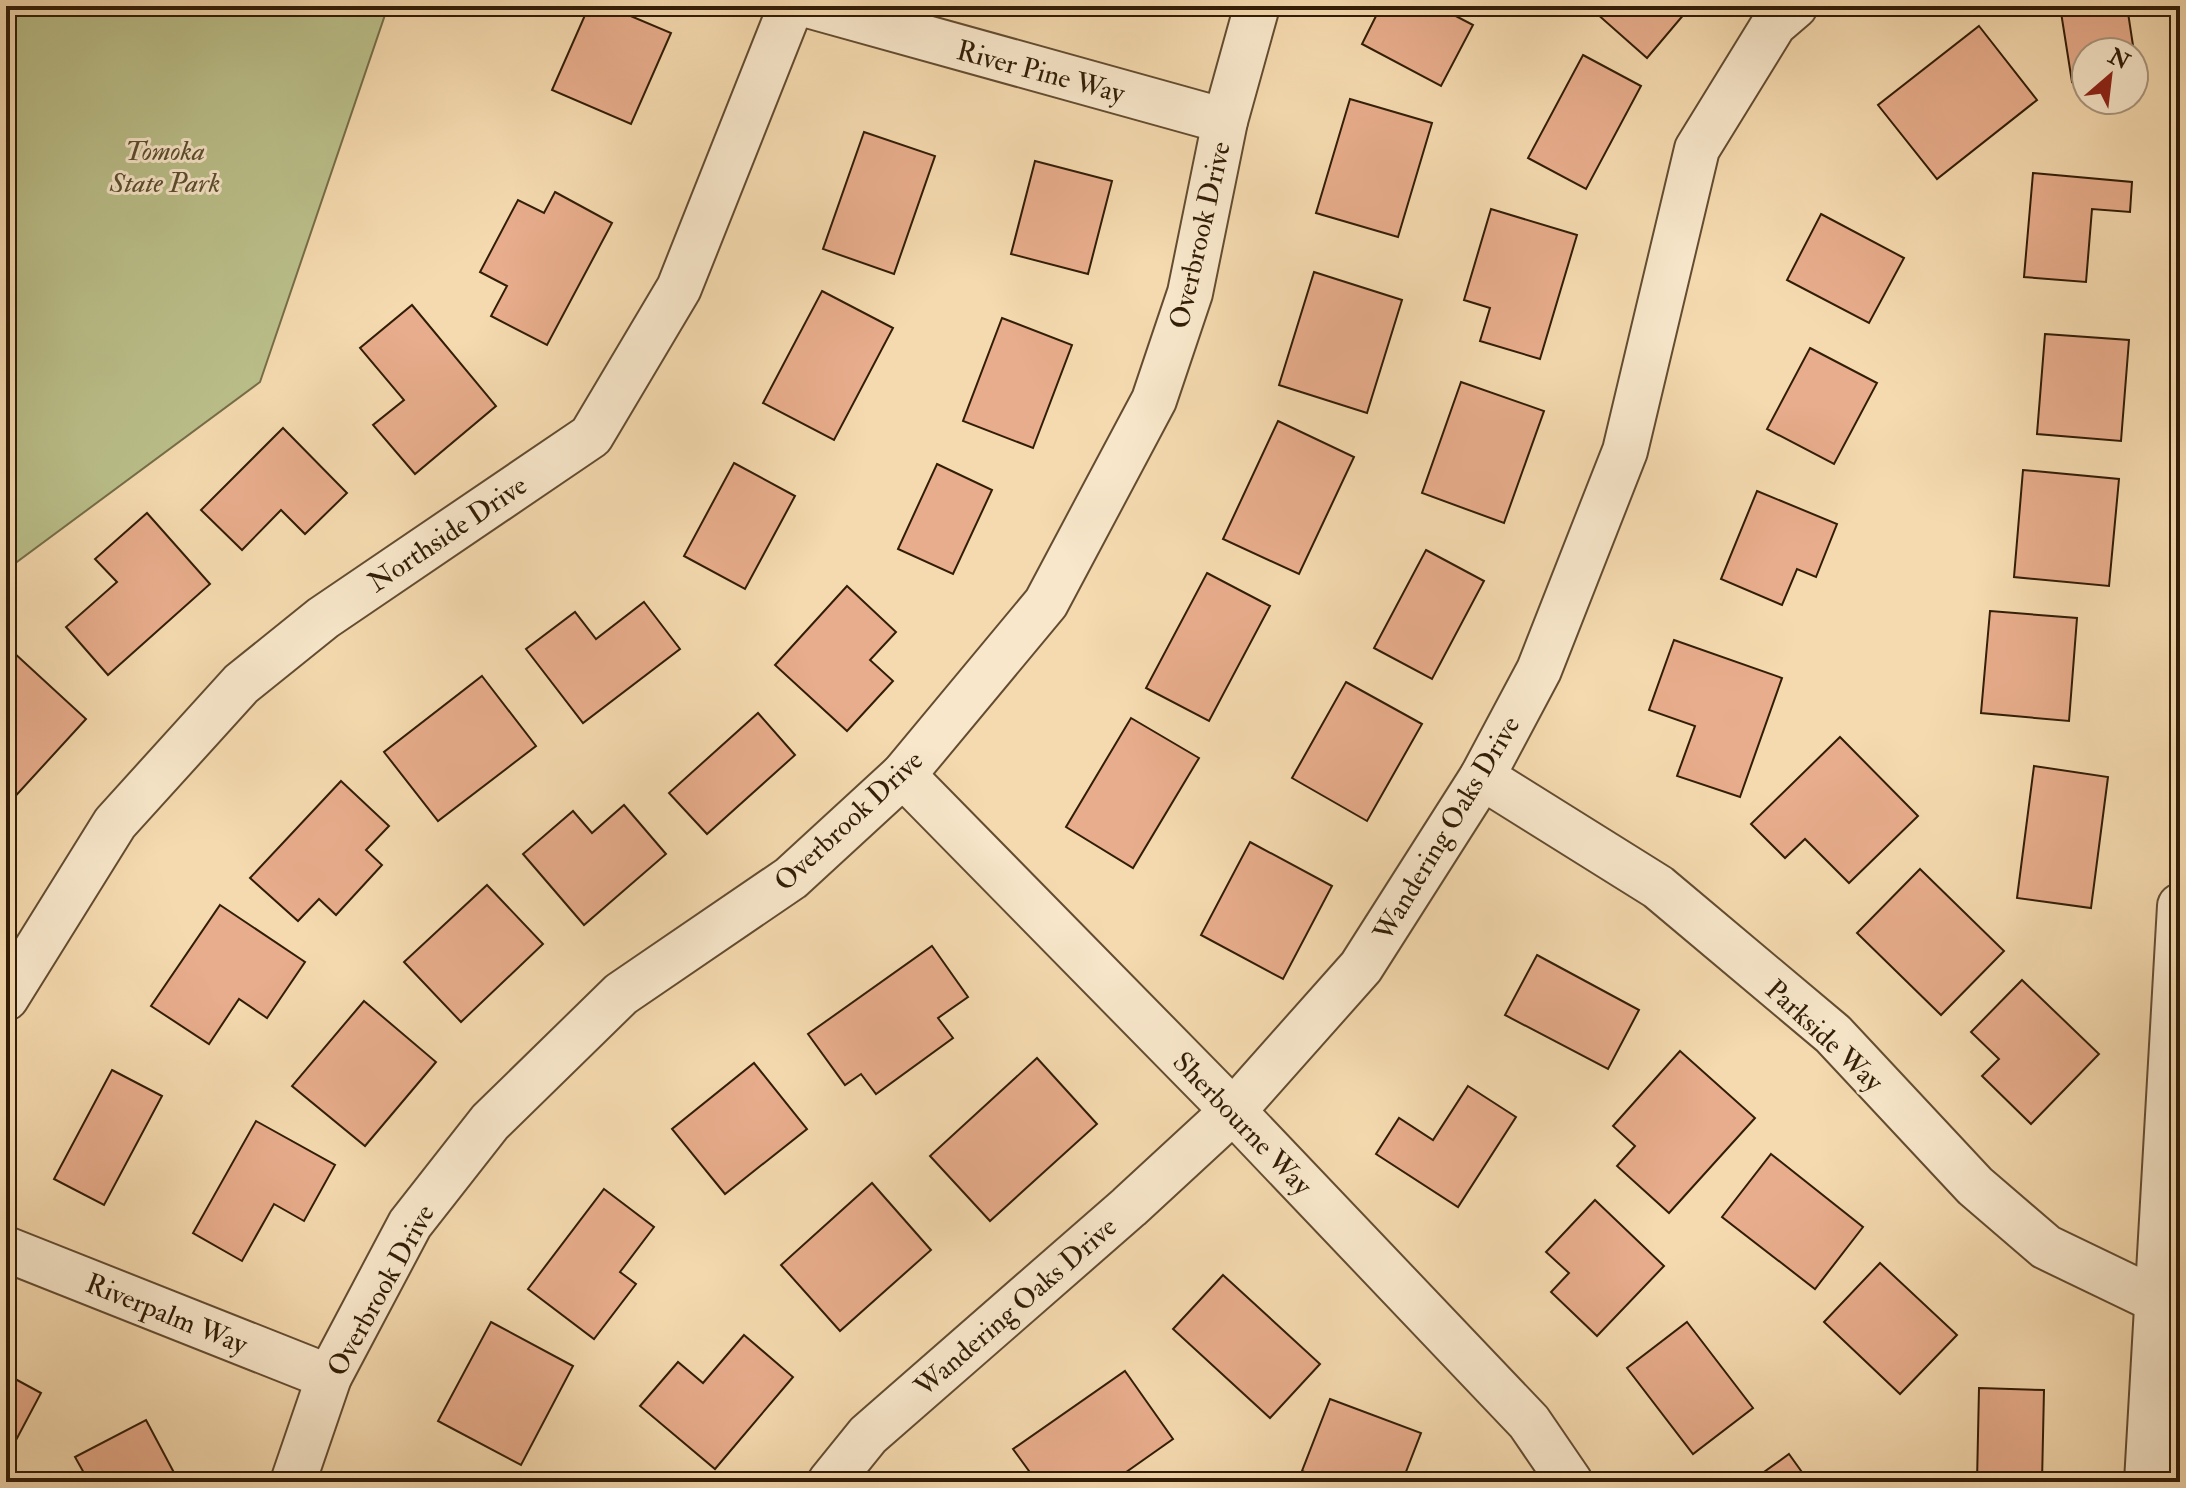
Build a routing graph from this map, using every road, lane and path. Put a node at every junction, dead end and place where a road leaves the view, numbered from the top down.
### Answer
1 (791, 6) edge
2 (811, 6) edge
3 (1257, 6) edge
4 (1795, 6) edge
5 (1225, 121) junction
6 (903, 775) junction
7 (1482, 777) junction
8 (2180, 906) edge
9 (6, 998) edge
10 (1233, 1111) junction
11 (6, 1249) edge
12 (2158, 1301) junction
13 (329, 1377) junction
14 (293, 1482) edge
15 (830, 1482) edge
16 (1570, 1482) edge
17 (2147, 1482) edge

1 - 9 street, Northside Drive
2 - 5 street, River Pine Way
3 - 5 street, Overbrook Drive
4 - 7 street, Wandering Oaks Drive
5 - 6 street, Overbrook Drive
6 - 10 street, Sherbourne Way
6 - 13 street, Overbrook Drive
7 - 10 street, Wandering Oaks Drive
7 - 12 street, Parkside Way
8 - 12 street
10 - 15 street, Wandering Oaks Drive
10 - 16 street, Sherbourne Way
11 - 13 street, Riverpalm Way
12 - 17 street
13 - 14 street, Overbrook Drive

